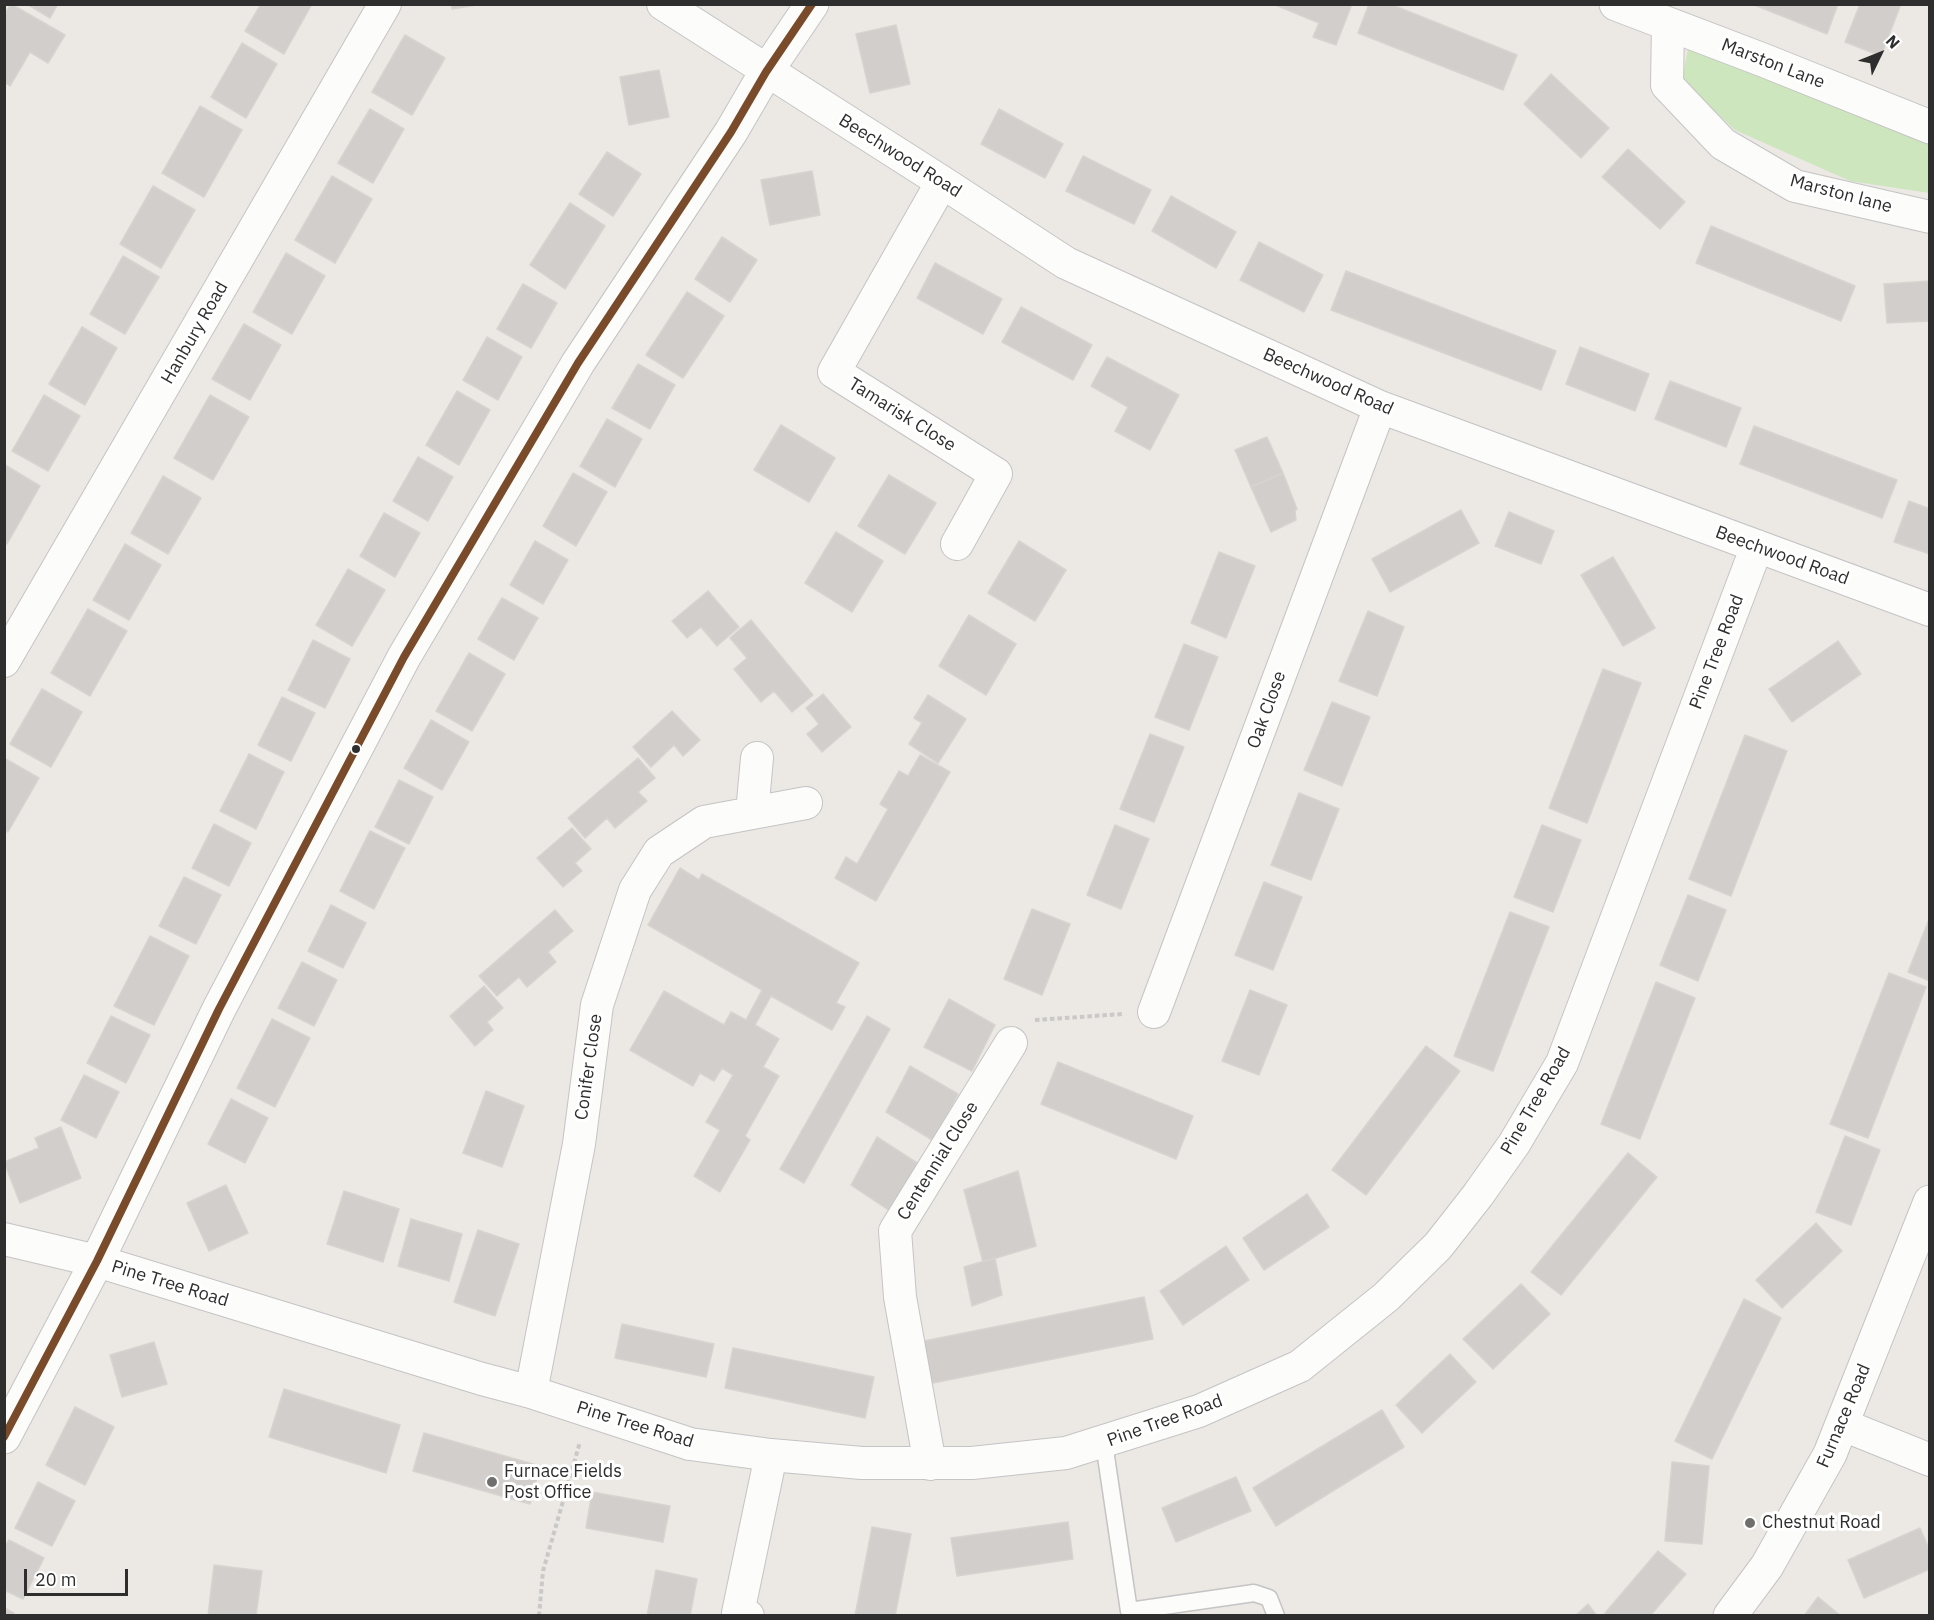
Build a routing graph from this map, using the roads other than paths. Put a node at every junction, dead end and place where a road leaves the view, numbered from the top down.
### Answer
1 (385, 4) edge
2 (663, 4) edge
3 (812, 4) edge
4 (1616, 4) edge
5 (1668, 24) junction
6 (766, 72) junction
7 (1929, 127) edge
8 (942, 182) junction
9 (1929, 217) edge
10 (1380, 407) junction
11 (957, 544) dead end
12 (1757, 546) junction
13 (1929, 610) edge
14 (4, 661) edge
15 (757, 758) dead end
16 (806, 803) dead end
17 (752, 813) junction
18 (1154, 1012) road end
19 (1011, 1044) road end
20 (1929, 1202) edge
21 (4, 1239) edge
22 (97, 1261) junction
23 (531, 1392) junction
24 (1843, 1425) junction
25 (4, 1437) edge
26 (1104, 1443) junction
27 (771, 1455) junction
28 (1929, 1460) edge
29 (930, 1464) junction
30 (748, 1616) edge
31 (1276, 1616) edge
32 (1730, 1616) edge

1 - 14 street, Hanbury Road
2 - 6 street, Beechwood Road
3 - 6 street
4 - 5 street, Marston Lane
5 - 7 street, Marston Lane
5 - 9 street, Marston lane
6 - 8 street, Beechwood Road
6 - 22 street
8 - 10 street, Beechwood Road
8 - 11 street, Tamarisk Close
10 - 12 street, Beechwood Road
10 - 18 street, Oak Close
12 - 13 street, Beechwood Road
12 - 26 street, Pine Tree Road
15 - 17 street
16 - 17 street, Conifer Close
17 - 23 street, Conifer Close
19 - 29 street, Centennial Close
20 - 24 street, Furnace Road
21 - 22 street, Pine Tree Road
22 - 23 street, Pine Tree Road
22 - 25 street
23 - 27 street, Pine Tree Road
24 - 28 street
24 - 32 street, Furnace Road
26 - 29 street, Pine Tree Road
26 - 31 lane
27 - 29 street, Pine Tree Road
27 - 30 street

